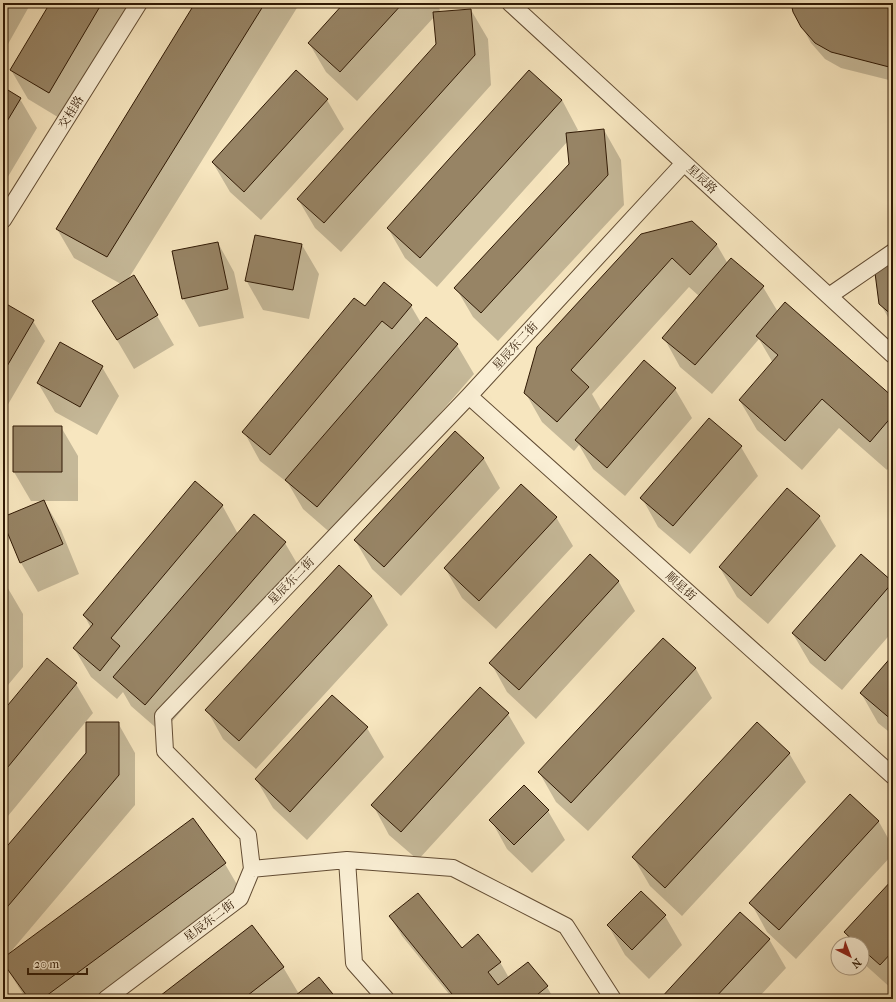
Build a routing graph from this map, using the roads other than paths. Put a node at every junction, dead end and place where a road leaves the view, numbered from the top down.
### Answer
1 (139, 3) edge
2 (510, 3) edge
3 (684, 162) junction
4 (3, 220) edge
5 (893, 252) edge
6 (829, 296) junction
7 (893, 355) edge
8 (469, 396) junction
9 (893, 776) edge
10 (347, 860) junction
11 (252, 869) junction
12 (106, 999) edge
13 (386, 999) edge
14 (613, 999) edge

1 - 4 street, 交桂路
2 - 3 street, 星辰路
3 - 6 street, 星辰路
3 - 8 street, 星辰东二街
5 - 6 street
6 - 7 street, 星辰路
8 - 9 street, 顺星街
8 - 11 street, 星辰东二街
10 - 11 street
10 - 13 street
10 - 14 street
11 - 12 street, 星辰东二街

